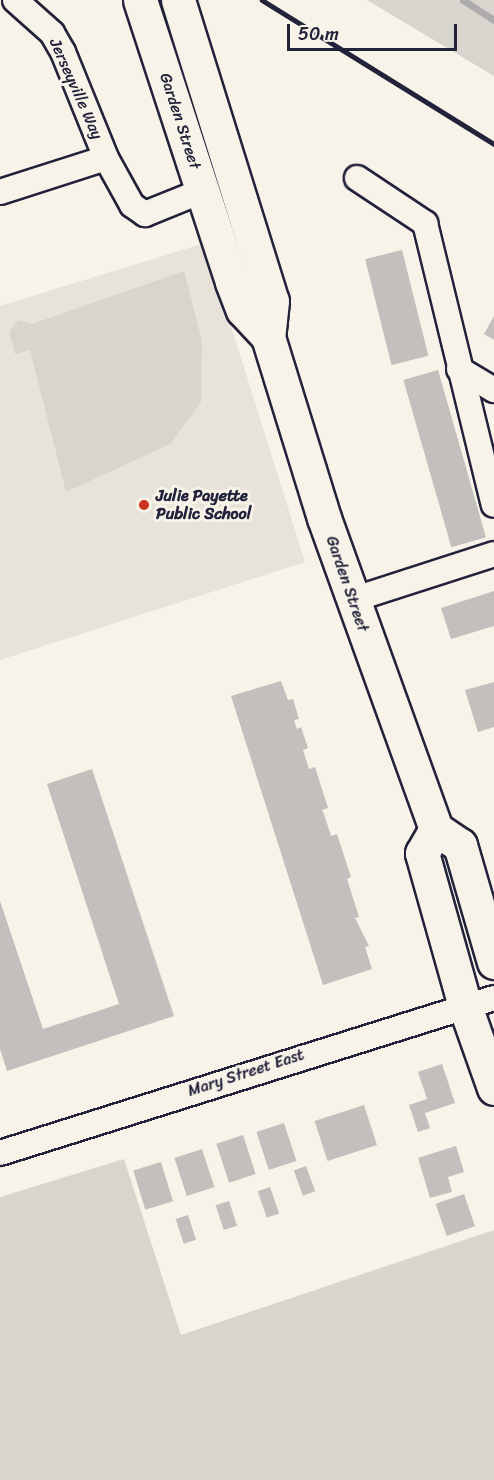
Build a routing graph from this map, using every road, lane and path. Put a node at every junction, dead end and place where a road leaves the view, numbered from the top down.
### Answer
1 (15, 0) edge
2 (140, 0) edge
3 (178, 0) edge
4 (106, 158) junction
5 (357, 178) dead end
6 (202, 191) junction
7 (0, 192) edge
8 (248, 224) junction
9 (268, 337) junction
10 (459, 369) junction
11 (494, 390) edge
12 (494, 505) edge
13 (494, 554) edge
14 (352, 600) junction
15 (436, 829) junction
16 (494, 962) edge
17 (480, 1002) edge
18 (494, 1088) edge
19 (0, 1153) edge

1 - 4 street, Jerseyville Way
2 - 6 street, Garden Street
3 - 8 street, Garden Street
4 - 6 street, Jerseyville Way
4 - 7 street, Jerseyville Way
5 - 10 street
6 - 8 street
6 - 9 street, Garden Street
8 - 9 street, Garden Street
9 - 14 street, Garden Street
10 - 11 street
10 - 12 street
13 - 14 street
14 - 15 street, Garden Street
15 - 16 street
15 - 17 street
17 - 18 street
17 - 19 street, Mary Street East

